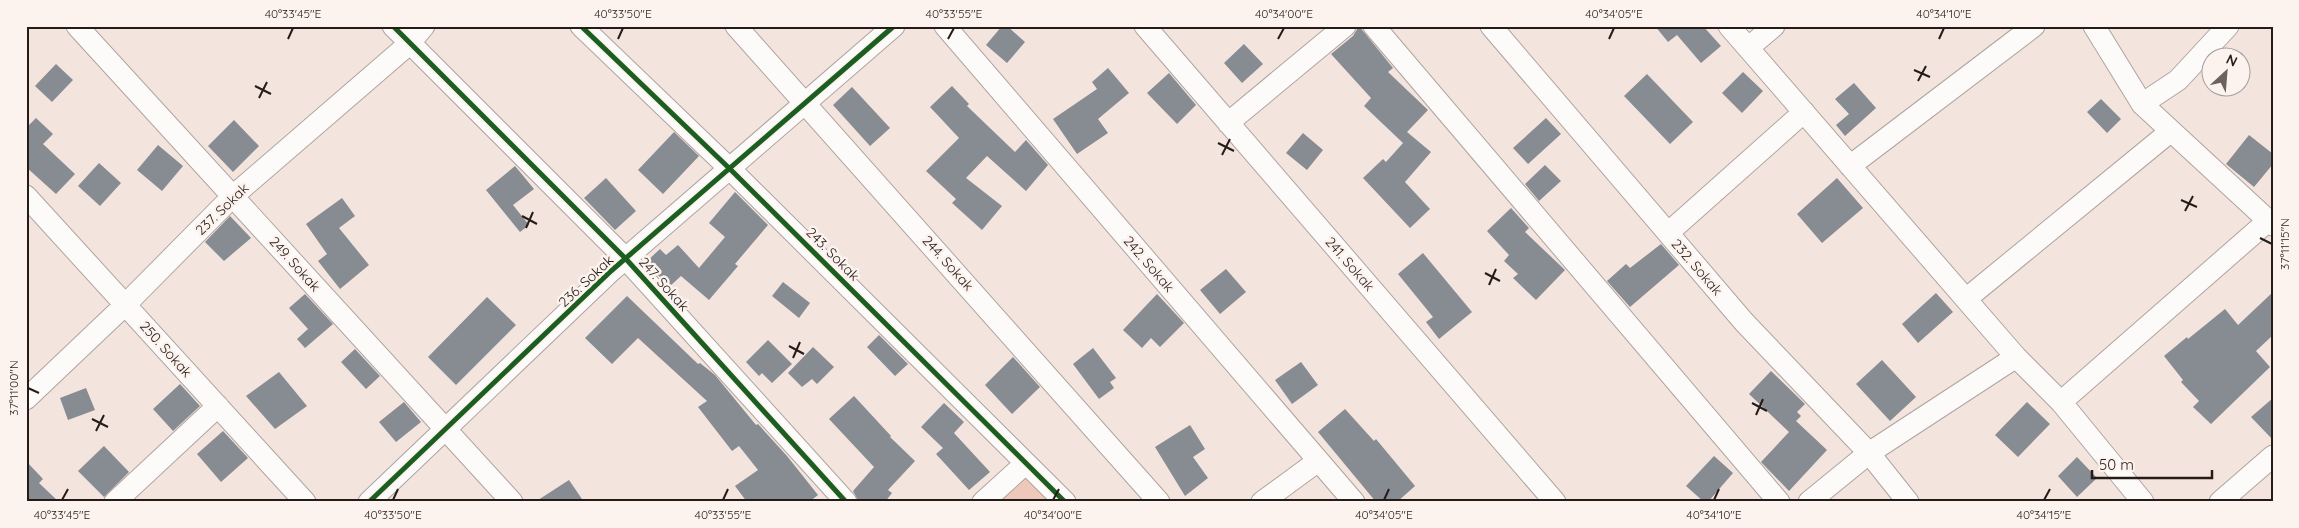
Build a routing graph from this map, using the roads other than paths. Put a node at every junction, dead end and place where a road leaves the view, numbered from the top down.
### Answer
1 (77, 26) edge
2 (393, 26) edge
3 (424, 26) edge
4 (581, 26) edge
5 (736, 26) edge
6 (894, 26) edge
7 (945, 26) edge
8 (1145, 26) edge
9 (1345, 26) edge
10 (1374, 26) edge
11 (1491, 26) edge
12 (1729, 26) edge
13 (1774, 26) edge
14 (2034, 26) edge
15 (2094, 26) edge
16 (2228, 26) edge
17 (409, 44) junction
18 (1748, 48) junction
19 (806, 103) junction
20 (2142, 104) junction
21 (1804, 112) junction
22 (1228, 123) junction
23 (2171, 131) junction
24 (1850, 166) junction
25 (730, 168) junction
26 (26, 196) edge
27 (233, 196) junction
28 (2271, 223) edge
29 (1668, 233) junction
30 (626, 259) junction
31 (1966, 299) junction
32 (125, 305) junction
33 (2016, 357) junction
34 (26, 399) edge
35 (2061, 402) junction
36 (218, 406) junction
37 (446, 429) junction
38 (1869, 453) junction
39 (2273, 456) edge
40 (1318, 461) junction
41 (1026, 463) junction
42 (1543, 498) edge
43 (114, 502) edge
44 (305, 502) edge
45 (369, 502) edge
46 (512, 502) edge
47 (846, 502) edge
48 (983, 502) edge
49 (1065, 502) edge
50 (1159, 502) edge
51 (1262, 502) edge
52 (1354, 502) edge
53 (1779, 502) edge
54 (1809, 502) edge
55 (1908, 502) edge
56 (2144, 502) edge
57 (2220, 502) edge

1 - 27 street, 249. Sokak
2 - 17 street, 247. Sokak
3 - 17 street, 237. Sokak
4 - 25 street, 243. Sokak
5 - 19 street, 244. Sokak
6 - 19 street, 236. Sokak
7 - 40 street, 242. Sokak
8 - 22 street, 241. Sokak
9 - 22 street
10 - 53 street
11 - 29 street, 232. Sokak
12 - 18 street
13 - 18 street
14 - 24 street
15 - 20 street
16 - 20 street
17 - 27 street, 237. Sokak
17 - 30 street, 247. Sokak
18 - 21 street
19 - 25 street, 236. Sokak
19 - 50 street, 244. Sokak
20 - 23 street
21 - 24 street
21 - 29 street
22 - 42 street, 241. Sokak
23 - 28 street
23 - 31 street
24 - 31 street
25 - 30 street, 236. Sokak
25 - 41 street, 243. Sokak
26 - 32 street, 250. Sokak
27 - 32 street, 237. Sokak
27 - 37 street, 249. Sokak
28 - 35 street
29 - 38 street, 232. Sokak
30 - 37 street, 236. Sokak
30 - 47 street, 247. Sokak
31 - 33 street
32 - 34 street, 237. Sokak
32 - 36 street, 250. Sokak
33 - 35 street
33 - 38 street
35 - 56 street
36 - 43 street
36 - 44 street, 250. Sokak
37 - 45 street, 236. Sokak
37 - 46 street, 249. Sokak
38 - 54 street
38 - 55 street, 232. Sokak
39 - 57 street
40 - 51 street
40 - 52 street, 242. Sokak
41 - 48 street
41 - 49 street, 243. Sokak

